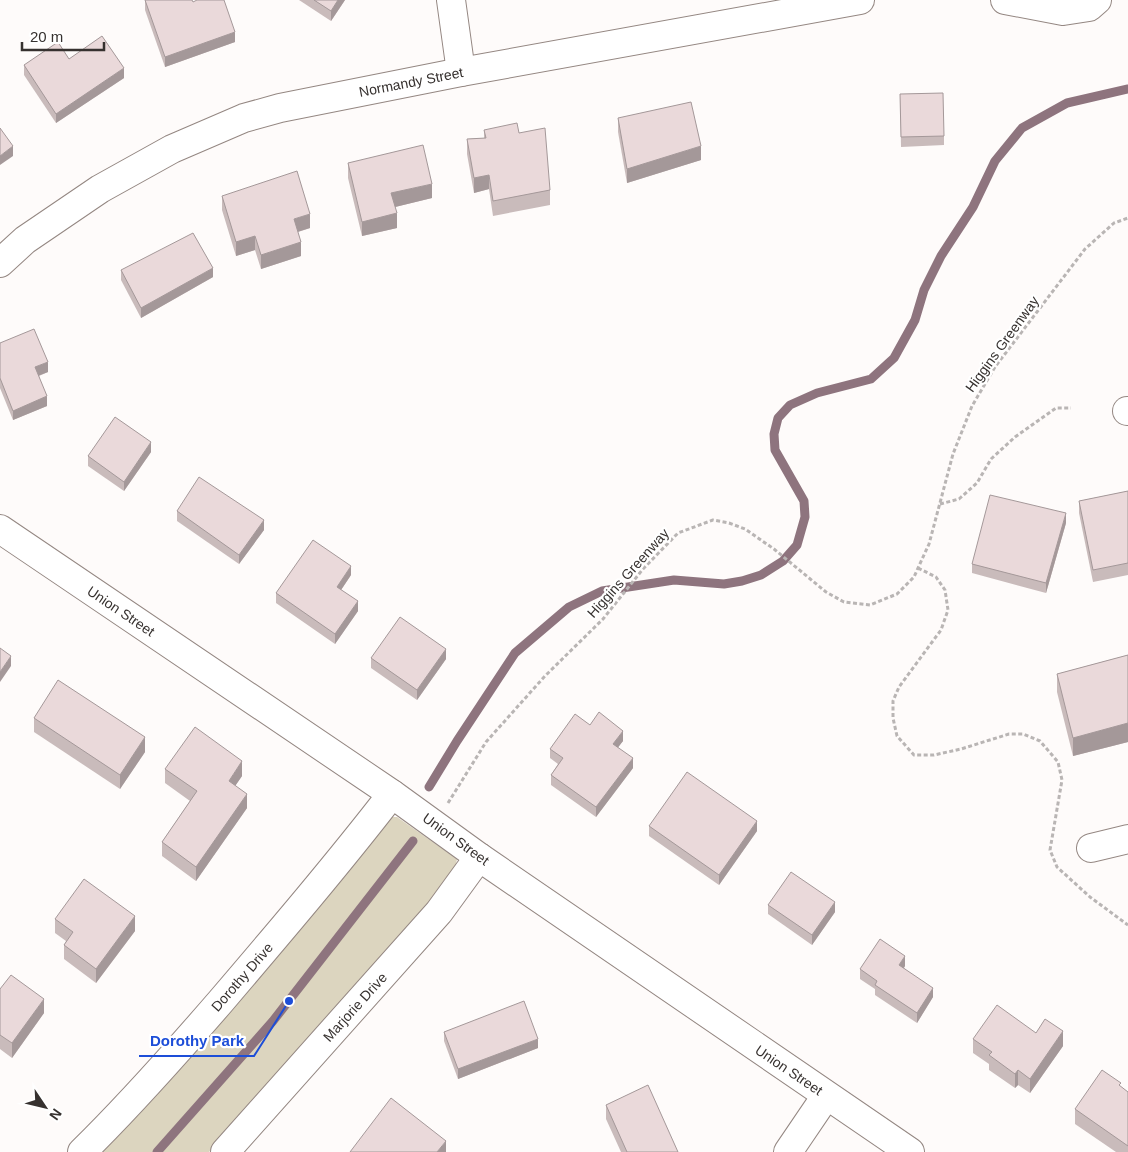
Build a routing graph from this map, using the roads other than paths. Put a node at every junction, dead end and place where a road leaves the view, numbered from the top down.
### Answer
1 (451, 0) edge
2 (860, 0) edge
3 (1005, 0) edge
4 (1097, 0) edge
5 (461, 72) junction
6 (0, 263) edge
7 (0, 528) edge
8 (392, 794) junction
9 (1128, 839) edge
10 (1091, 848) dead end
11 (479, 857) junction
12 (826, 1096) junction
13 (82, 1152) edge
14 (225, 1152) edge
15 (788, 1152) edge
16 (910, 1152) edge

1 - 5 street
2 - 5 street, Normandy Street
3 - 4 street
5 - 6 street, Normandy Street
7 - 8 street, Union Street
8 - 11 street, Union Street
8 - 13 street, Dorothy Drive
9 - 10 street
11 - 12 street, Union Street
11 - 14 street, Marjorie Drive
12 - 15 street
12 - 16 street, Union Street

